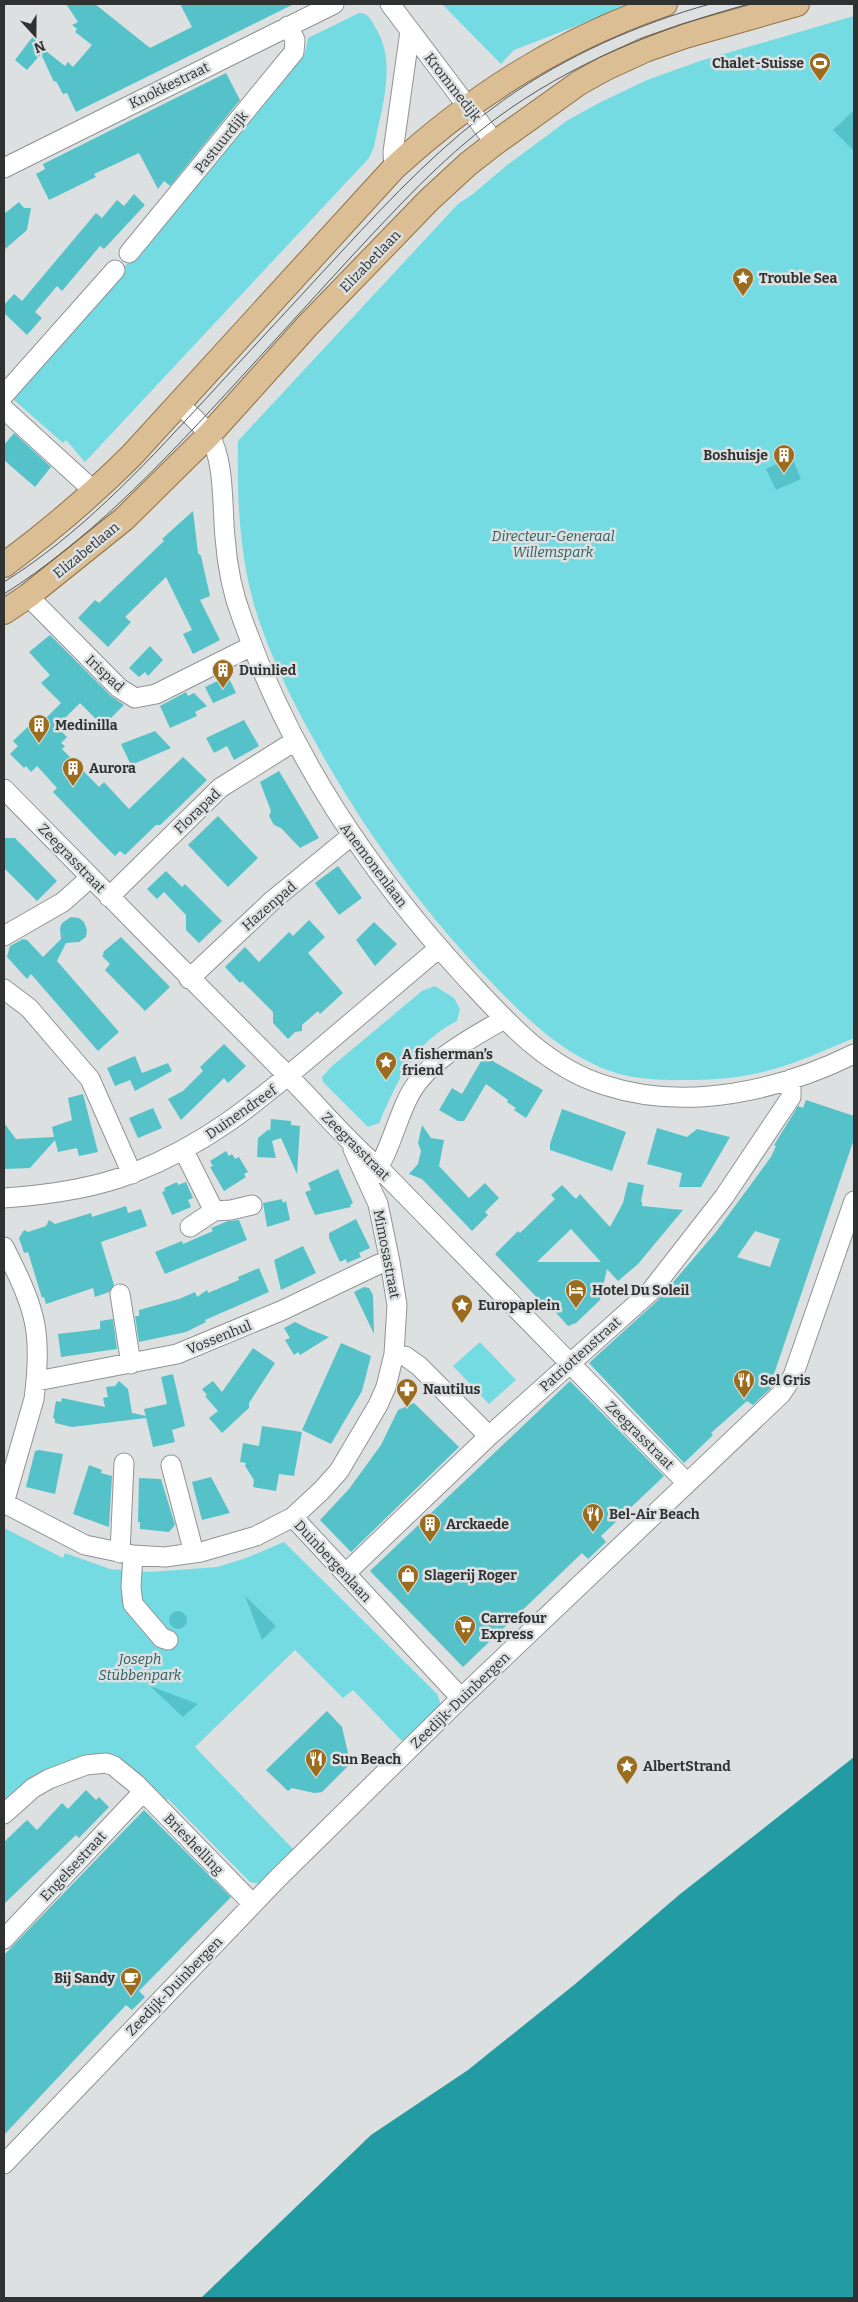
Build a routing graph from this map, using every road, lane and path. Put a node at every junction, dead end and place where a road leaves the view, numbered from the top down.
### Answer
1 (334, 4) edge
2 (390, 4) edge
3 (665, 4) edge
4 (797, 4) edge
5 (288, 26) junction
6 (410, 31) junction
7 (468, 106) junction
8 (495, 143) junction
9 (4, 168) edge
10 (394, 168) junction
11 (129, 253) dead end
12 (115, 270) dead end
13 (4, 395) edge
14 (178, 403) junction
15 (4, 409) edge
16 (209, 435) junction
17 (95, 492) junction
18 (4, 565) edge
19 (28, 596) junction
20 (4, 612) edge
21 (252, 646) junction
22 (295, 741) junction
23 (4, 789) edge
24 (352, 836) junction
25 (91, 878) junction
26 (109, 896) junction
27 (4, 936) edge
28 (439, 948) junction
29 (189, 979) junction
30 (4, 989) edge
31 (504, 1018) junction
32 (854, 1054) edge
33 (289, 1076) junction
34 (791, 1079) junction
35 (350, 1144) joint
36 (184, 1151) junction
37 (132, 1174) junction
38 (374, 1175) junction
39 (4, 1198) edge
40 (854, 1201) edge
41 (252, 1205) dead end
42 (214, 1211) junction
43 (190, 1227) dead end
44 (4, 1247) edge
45 (390, 1262) junction
46 (120, 1294) dead end
47 (394, 1354) junction
48 (569, 1362) junction
49 (130, 1364) junction
50 (37, 1381) junction
51 (489, 1436) junction
52 (124, 1463) dead end
53 (170, 1465) dead end
54 (687, 1483) junction
55 (4, 1503) edge
56 (294, 1518) junction
57 (194, 1553) junction
58 (126, 1554) junction
59 (346, 1573) junction
60 (168, 1640) dead end
61 (461, 1698) junction
62 (139, 1788) junction
63 (4, 1814) edge
64 (252, 1904) junction
65 (4, 1939) edge
66 (4, 2164) edge

1 - 5 street, Knokkestraat
2 - 6 street, Krommedijk
3 - 7 main road
4 - 8 main road, Elizabetlaan
5 - 9 street, Knokkestraat
5 - 11 street, Pastuurdijk
6 - 7 street, Krommedijk
6 - 10 street, Krommedijk
7 - 8 street, Krommedijk
7 - 10 main road
8 - 16 main road, Elizabetlaan
10 - 14 main road
12 - 13 street
14 - 16 street, Anemonenlaan
14 - 17 main road
15 - 17 street
16 - 19 main road, Elizabetlaan
16 - 21 street, Anemonenlaan
17 - 18 main road
19 - 20 main road, Elizabetlaan
19 - 21 street, Irispad
21 - 22 street, Anemonenlaan
22 - 24 street, Anemonenlaan
22 - 26 street, Florapad
23 - 25 street, Zeegrasstraat
24 - 28 street, Anemonenlaan
24 - 29 street, Hazenpad
25 - 26 street, Zeegrasstraat
25 - 27 street
26 - 29 street, Zeegrasstraat
28 - 31 street, Anemonenlaan
28 - 33 street, Duinendreef
29 - 33 street, Zeegrasstraat
30 - 37 street
31 - 34 street, Anemonenlaan
31 - 38 street
32 - 34 street, Anemonenlaan
33 - 35 street, Zeegrasstraat
33 - 36 street, Duinendreef
34 - 48 street, Patriottenstraat
35 - 38 street, Mimosastraat
36 - 37 street, Duinendreef
36 - 42 street
37 - 39 street, Duinendreef
38 - 45 street, Mimosastraat
38 - 48 street, Zeegrasstraat
40 - 54 street, Zeedijk-Duinbergen
41 - 42 street
42 - 43 street
44 - 50 street
45 - 47 street, Mimosastraat
45 - 49 street, Vossenhul
46 - 49 street
47 - 51 street
47 - 56 street, Mimosastraat
48 - 51 street, Patriottenstraat
48 - 54 street, Zeegrasstraat
49 - 50 street, Vossenhul
50 - 55 street
51 - 59 street, Patriottenstraat
52 - 58 street
53 - 57 street
54 - 61 street, Zeedijk-Duinbergen
55 - 58 street, Duinbergenlaan
56 - 57 street, Duinbergenlaan
56 - 59 street, Duinbergenlaan
57 - 58 street, Duinbergenlaan
58 - 60 street
59 - 61 street, Duinbergenlaan
61 - 64 street, Zeedijk-Duinbergen
62 - 63 street, Brieshelling
62 - 64 street, Brieshelling
62 - 65 street, Engelsestraat
64 - 66 street, Zeedijk-Duinbergen

